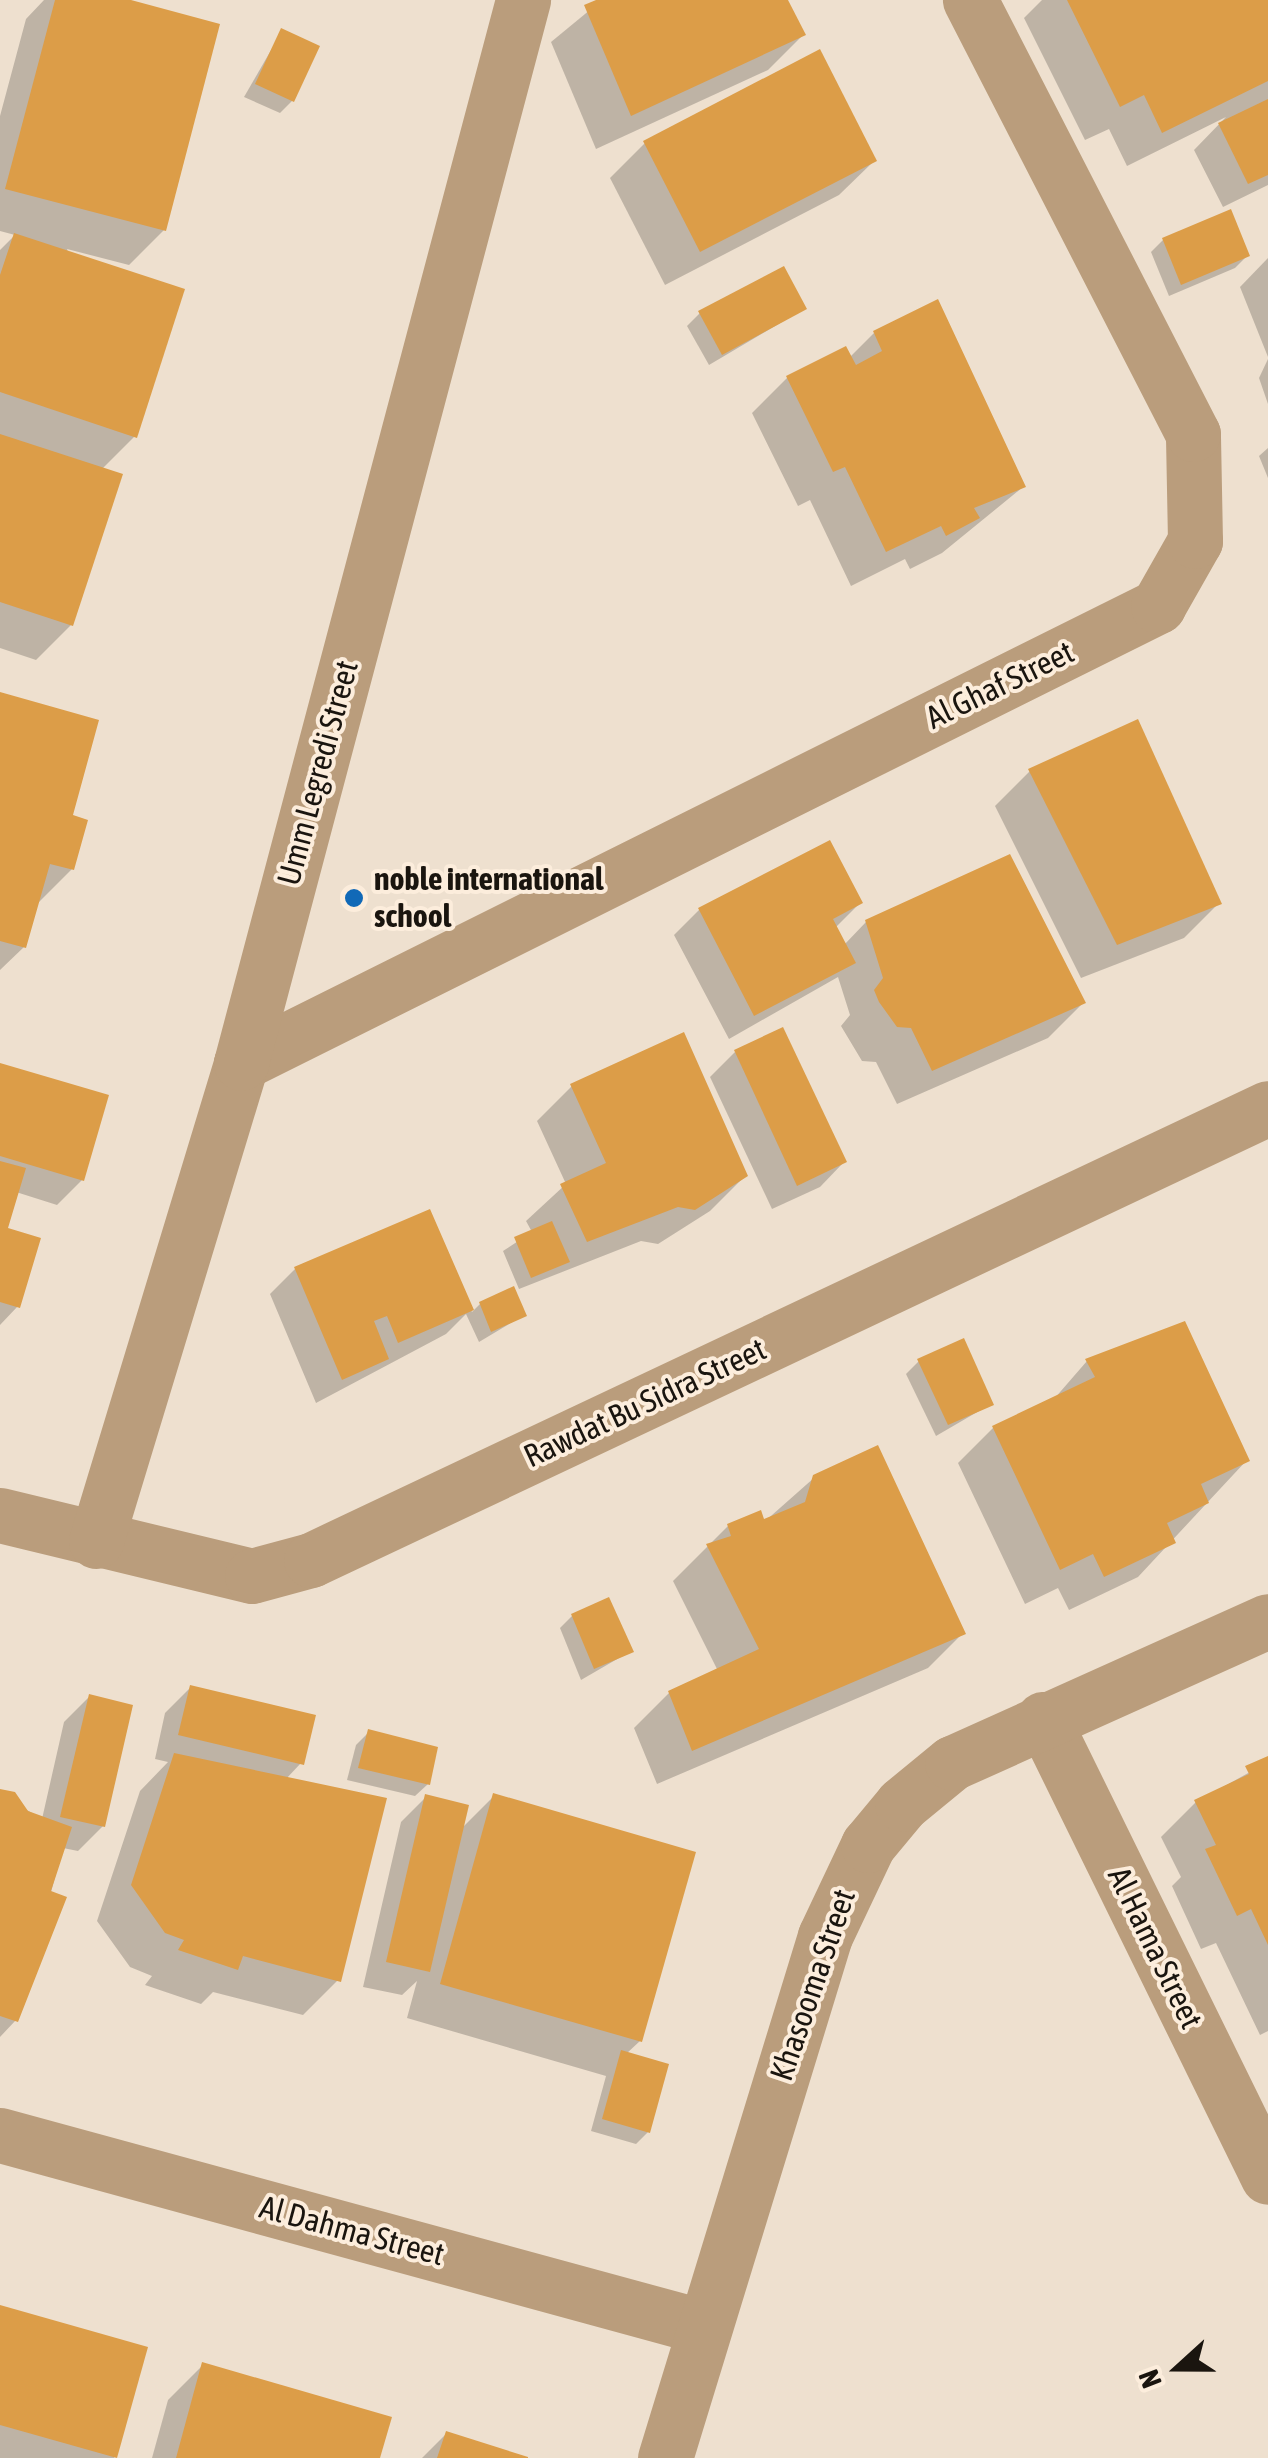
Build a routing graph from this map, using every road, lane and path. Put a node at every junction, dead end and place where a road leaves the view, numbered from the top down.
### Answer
1 (523, 0) edge
2 (970, 0) edge
3 (241, 1063) junction
4 (1268, 1108) edge
5 (0, 1515) edge
6 (96, 1542) junction
7 (1268, 1621) edge
8 (1043, 1720) junction
9 (0, 2135) edge
10 (1268, 2176) edge
11 (704, 2328) junction
12 (665, 2458) edge

1 - 3 street, Umm Legredi Street
2 - 3 street, Al Ghaf Street
3 - 6 street, Umm Legredi Street
4 - 6 street, Rawdat Bu Sidra Street
5 - 6 street, Rawdat Bu Sidra Street
7 - 8 street, Khasooma Street
8 - 10 street, Al Hama Street
8 - 11 street, Khasooma Street
9 - 11 street, Al Dahma Street
11 - 12 street, Khasooma Street

